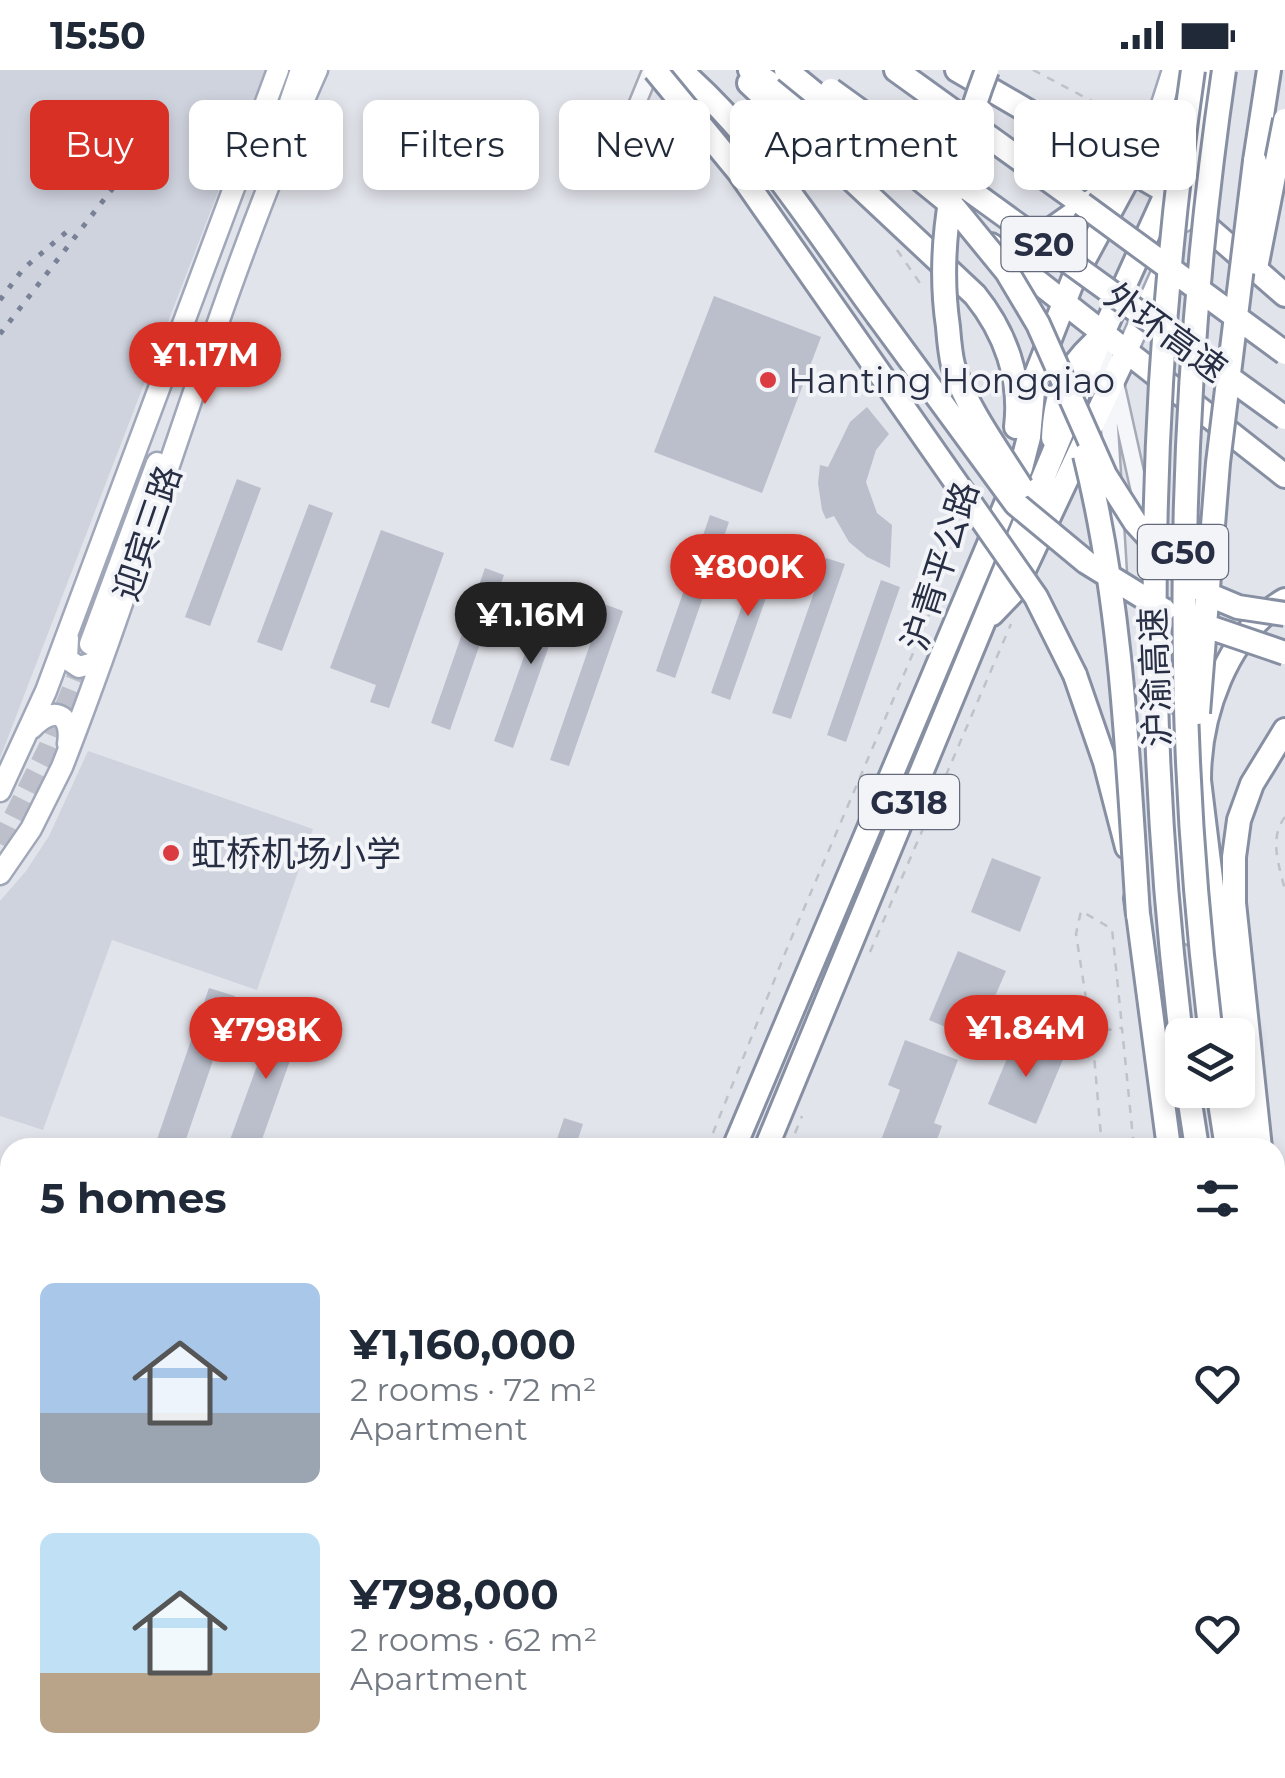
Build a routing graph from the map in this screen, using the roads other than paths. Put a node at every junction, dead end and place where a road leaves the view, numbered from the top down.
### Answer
1 (278, 70) edge
2 (301, 70) edge
3 (318, 70) edge
4 (653, 70) edge
5 (680, 70) edge
6 (735, 70) edge
7 (750, 70) edge
8 (786, 70) edge
9 (804, 70) edge
10 (896, 70) edge
11 (928, 70) edge
12 (957, 70) edge
13 (987, 70) edge
14 (1173, 70) edge
15 (1181, 70) edge
16 (1193, 70) edge
17 (1208, 70) edge
18 (1224, 70) edge
19 (1269, 70) edge
20 (640, 100) edge
21 (1163, 100) edge
22 (1014, 103) edge
23 (1196, 103) edge
24 (1285, 120) edge
25 (1105, 190) edge
26 (1122, 190) edge
27 (1164, 190) edge
28 (1167, 192) junction
29 (1082, 204) junction
30 (1189, 211) junction
31 (1009, 259) junction
32 (1285, 294) edge
33 (1064, 302) junction
34 (1163, 319) junction
35 (1103, 333) junction
36 (1127, 352) junction
37 (1285, 352) edge
38 (1111, 385) junction
39 (1068, 389) junction
40 (1285, 418) edge
41 (1218, 463) junction
42 (1285, 476) edge
43 (1001, 516) junction
44 (1086, 562) junction
45 (1285, 600) edge
46 (1285, 614) edge
47 (74, 616) junction
48 (983, 624) junction
49 (99, 644) junction
50 (1285, 652) edge
51 (31, 729) junction
52 (1285, 730) edge
53 (62, 767) junction
54 (0, 791) edge
55 (0, 809) edge
56 (1190, 816) junction
57 (0, 874) edge
58 (1138, 915) junction
59 (1179, 1018) edge
60 (1204, 1018) edge
61 (1206, 1018) edge
62 (1228, 1018) edge
63 (1191, 1108) edge
64 (1217, 1108) edge
65 (1238, 1108) edge
66 (738, 1138) edge
67 (770, 1138) edge
68 (1170, 1138) edge
69 (1170, 1138) edge
70 (1195, 1138) edge
71 (1221, 1138) edge
72 (1241, 1138) edge
73 (1259, 1138) edge

1 - 47 main road, 迎宾三路
2 - 49 main road
3 - 49 main road, 迎宾三路
4 - 20 street
4 - 58 highway, bridge
5 - 44 highway, bridge
6 - 43 highway, 沪青平公路 / G318
7 - 31 highway
8 - 39 highway, bridge
9 - 40 highway, 外环高速 / S20, bridge
10 - 29 highway, 外环高速 / S20
11 - 29 highway
12 - 22 highway
13 - 44 highway, bridge
14 - 21 main road
15 - 34 highway, bridge
16 - 34 highway, 沪渝高速 / G50, bridge
17 - 23 main road
17 - 30 main road
18 - 56 highway, 沪渝高速 / G50, bridge
19 - 41 highway, bridge
24 - 41 highway, bridge
25 - 31 highway
26 - 33 highway, 沪青平公路 / G318
27 - 28 highway
28 - 30 highway
28 - 35 highway, 沪青平公路 / G318
29 - 37 highway, 外环高速 / S20, bridge
30 - 32 highway
30 - 36 main road
31 - 33 highway
33 - 35 highway
33 - 43 highway, 沪青平公路 / G318
34 - 59 highway, 沪渝高速 / G50, bridge
35 - 36 highway
35 - 38 street
35 - 48 highway, 沪青平公路 / G318
36 - 38 highway
36 - 42 highway
38 - 48 highway
38 - 60 street
38 - 69 street
39 - 46 highway, bridge
39 - 58 highway, bridge
41 - 56 highway, bridge
43 - 66 highway, 沪青平公路 / G318
44 - 50 highway, bridge
45 - 62 highway
47 - 49 main road
47 - 51 main road, 迎宾三路
48 - 67 highway, 沪青平公路 / G318
49 - 53 main road, 迎宾三路
51 - 53 main road
51 - 54 main road, 迎宾三路
51 - 55 main road
52 - 73 highway
53 - 57 main road, 迎宾三路
56 - 61 highway, 沪渝高速 / G50, bridge
58 - 68 highway
63 - 70 highway
64 - 71 highway
65 - 72 highway

